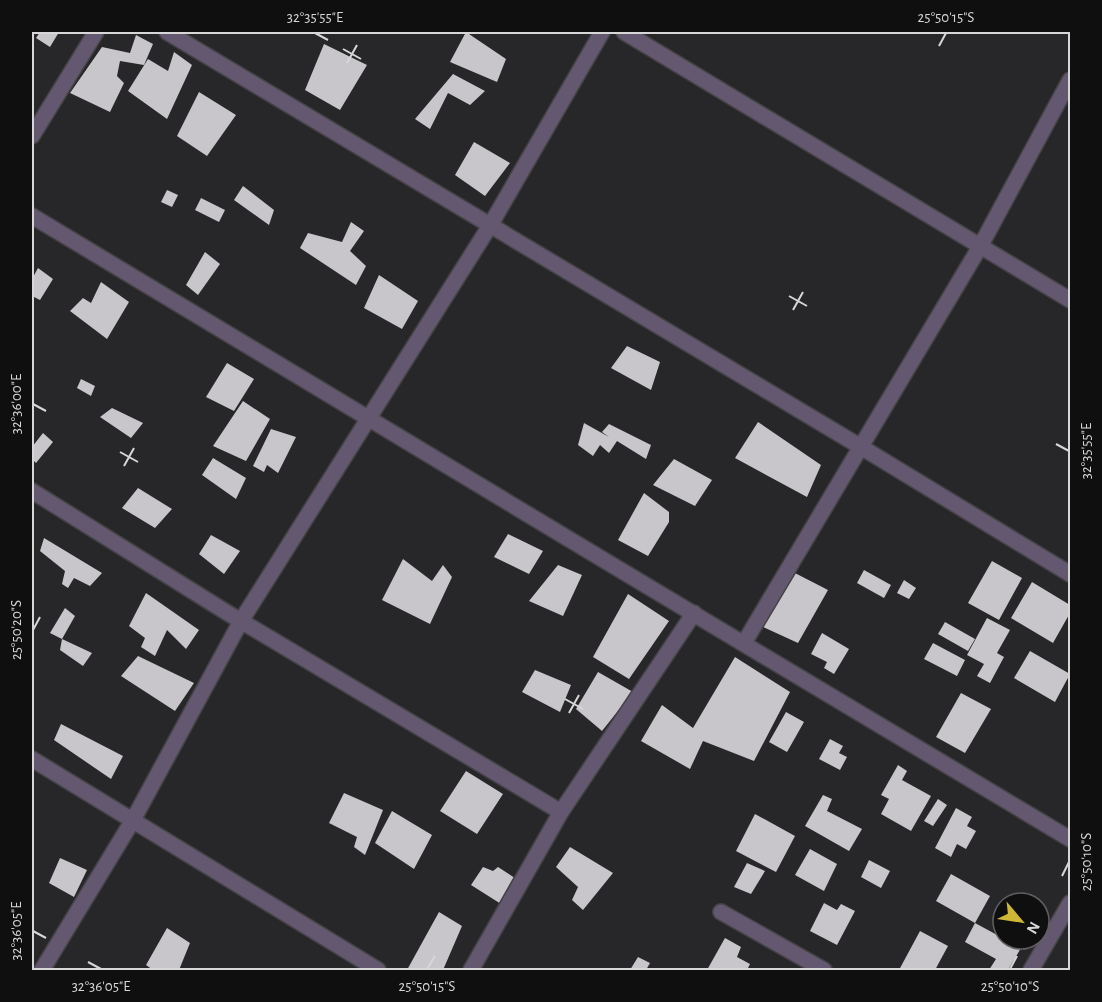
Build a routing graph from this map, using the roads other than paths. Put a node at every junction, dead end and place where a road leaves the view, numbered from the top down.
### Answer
1 (96, 32) edge
2 (167, 32) edge
3 (602, 32) edge
4 (624, 32) edge
5 (1071, 80) edge
6 (32, 136) edge
7 (32, 216) edge
8 (490, 224) junction
9 (981, 245) junction
10 (1071, 300) edge
11 (367, 420) junction
12 (861, 447) junction
13 (32, 491) edge
14 (1071, 574) edge
15 (694, 613) junction
16 (241, 621) junction
17 (744, 643) junction
18 (32, 759) edge
19 (561, 812) junction
20 (133, 820) junction
21 (1071, 839) edge
22 (1071, 903) edge
23 (721, 912) dead end
24 (42, 970) edge
25 (378, 970) edge
26 (471, 970) edge
27 (824, 970) edge
28 (1031, 970) edge

1 - 6 street
2 - 8 street
3 - 8 street
4 - 9 street
5 - 9 street
7 - 11 street
8 - 11 street
8 - 12 street
9 - 10 street
9 - 12 street
11 - 15 street
11 - 16 street
12 - 14 street
12 - 17 street
13 - 16 street
15 - 17 street
15 - 19 street
16 - 19 street
16 - 20 street
17 - 21 street
18 - 20 street
19 - 26 street
20 - 24 street
20 - 25 street
22 - 28 street
23 - 27 street

